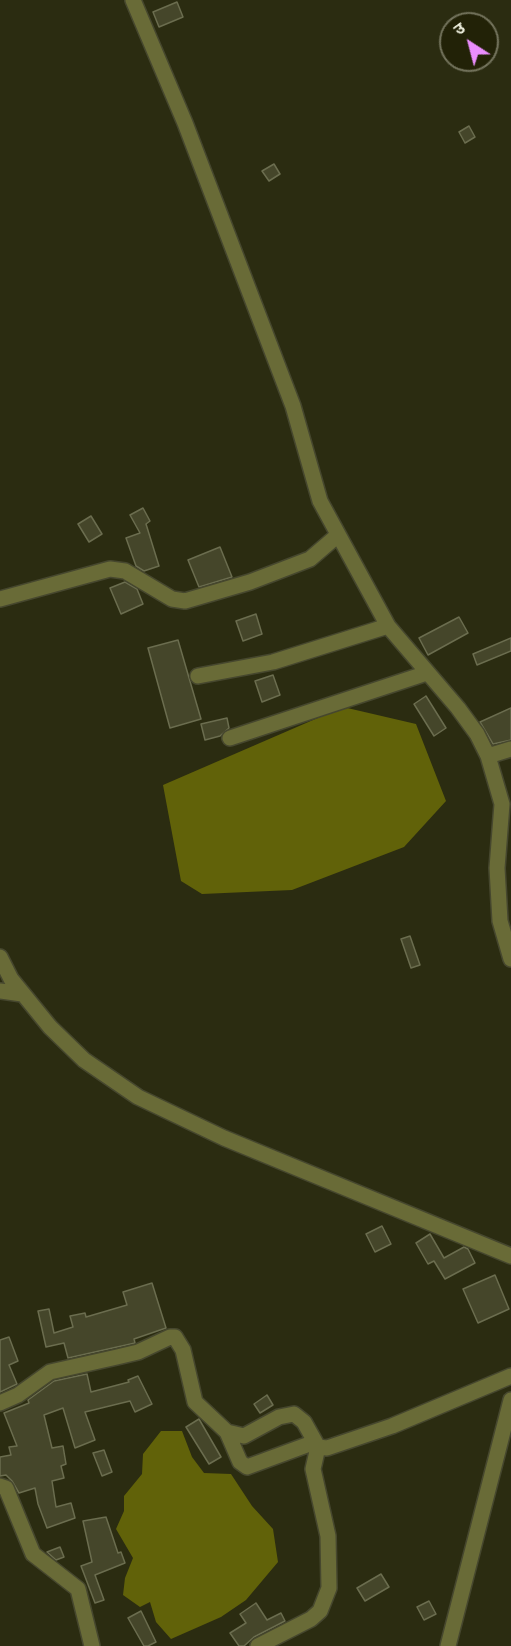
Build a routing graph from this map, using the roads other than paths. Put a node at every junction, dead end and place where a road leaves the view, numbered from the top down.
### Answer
1 (133, 0) edge
2 (338, 535) junction
3 (0, 599) edge
4 (388, 626) junction
5 (427, 673) junction
6 (198, 676) dead end
7 (230, 738) dead end
8 (511, 749) edge
9 (488, 756) junction
10 (0, 957) edge
11 (511, 959) edge
12 (0, 991) edge
13 (22, 994) junction
14 (511, 1256) edge
15 (511, 1376) edge
16 (511, 1400) edge
17 (0, 1403) edge
18 (226, 1432) junction
19 (316, 1444) junction
20 (0, 1486) edge
21 (92, 1646) edge
22 (258, 1646) edge
23 (448, 1646) edge

1 - 2 street
2 - 3 street
2 - 4 street
4 - 5 street
4 - 6 street
5 - 7 street
5 - 9 street
8 - 9 street
9 - 11 street
10 - 13 street
12 - 13 street
13 - 14 street
15 - 19 street
16 - 23 street
17 - 18 street
18 - 19 street
18 - 19 street
19 - 22 street
20 - 21 street

